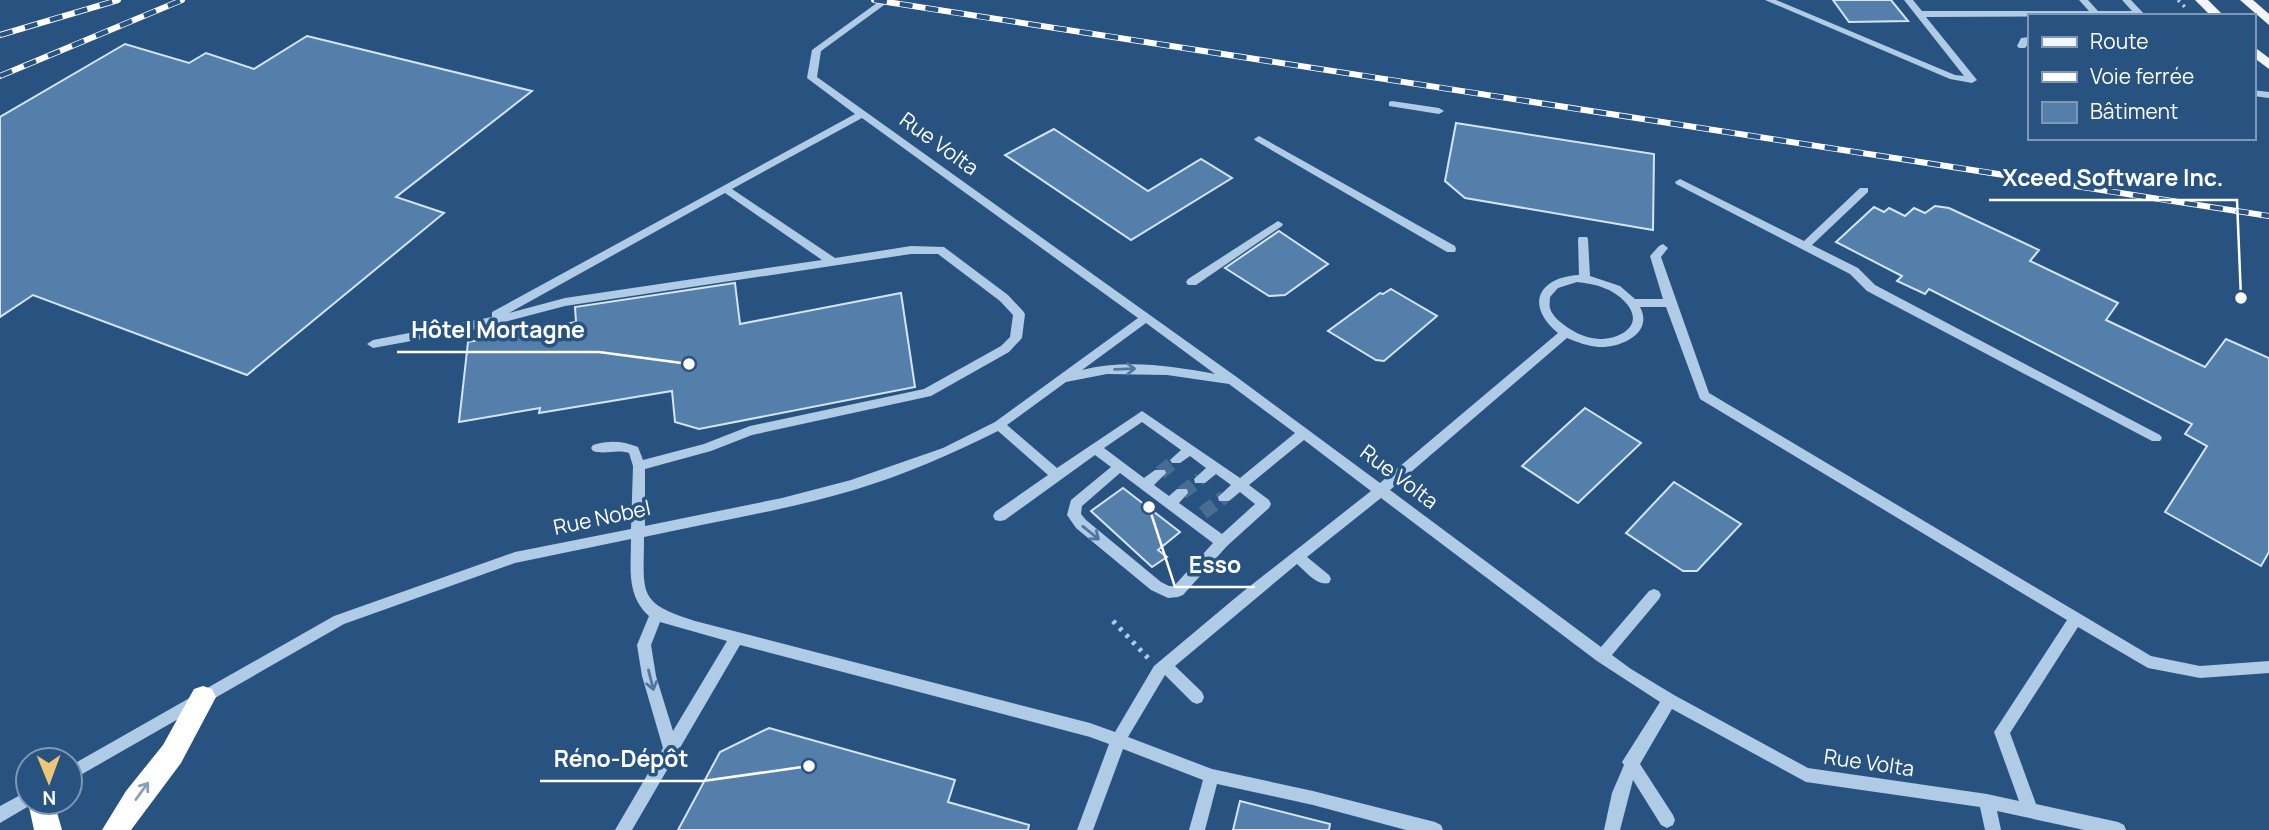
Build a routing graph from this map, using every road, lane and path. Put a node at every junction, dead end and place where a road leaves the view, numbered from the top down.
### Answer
1 (887, 0) edge
2 (1769, 0) edge
3 (1908, 0) edge
4 (2083, 0) edge
5 (2126, 0) edge
6 (2201, 0) edge
7 (2246, 0) edge
8 (1919, 13) junction
9 (2096, 14) joint
10 (2140, 14) edge
11 (2216, 14) edge
12 (2269, 21) edge
13 (2255, 52) edge
14 (2269, 65) edge
15 (1392, 104) dead end
16 (1439, 111) dead end
17 (862, 114) junction
18 (1259, 139) dead end
19 (1680, 182) dead end
20 (725, 189) junction
21 (1864, 190) dead end
22 (1278, 223) dead end
23 (1583, 239) dead end
24 (1805, 246) junction
25 (1663, 248) dead end
26 (1451, 249) dead end
27 (833, 262) junction
28 (1585, 279) junction
29 (1192, 282) dead end
30 (1633, 303) junction
31 (1670, 303) junction
32 (1144, 319) junction
33 (477, 326) junction
34 (1565, 333) junction
35 (373, 344) dead end
36 (1058, 381) junction
37 (1234, 381) junction
38 (999, 425) junction
39 (1304, 433) junction
40 (2156, 438) dead end
41 (597, 448) dead end
42 (1095, 448) junction
43 (1190, 450) junction
44 (1176, 460) tunnel mouth
45 (639, 466) junction
46 (1119, 467) junction
47 (1215, 468) junction
48 (1160, 473) tunnel mouth
49 (1056, 475) junction
50 (1200, 479) tunnel mouth
51 (1144, 485) junction
52 (1240, 485) junction
53 (1381, 490) junction
54 (1182, 493) tunnel mouth
55 (1224, 497) tunnel mouth
56 (1169, 503) junction
57 (1000, 516) dead end
58 (636, 532) junction
59 (1222, 542) junction
60 (1298, 557) junction
61 (1324, 579) dead end
62 (1654, 595) dead end
63 (656, 614) junction
64 (2076, 618) junction
65 (1113, 621) dead end
66 (737, 637) junction
67 (1602, 657) junction
68 (2269, 667) edge
69 (1162, 668) junction
70 (203, 697) junction
71 (1197, 697) dead end
72 (1669, 700) junction
73 (1118, 741) junction
74 (670, 746) junction
75 (1630, 762) junction
76 (84, 766) edge
77 (1212, 776) junction
78 (1987, 801) junction
79 (2030, 810) junction
80 (1667, 820) dead end
81 (116, 830) edge
82 (623, 830) edge
83 (1085, 830) edge
84 (1197, 830) edge
85 (1435, 830) edge
86 (1612, 830) edge
87 (1993, 830) edge
88 (2118, 830) edge

1 - 17 street, Rue Volta
2 - 8 street
3 - 8 street
4 - 9 street
5 - 10 street
6 - 11 main road
7 - 12 main road
8 - 9 street
13 - 14 main road
15 - 16 street
17 - 20 street
17 - 32 street, Rue Volta
18 - 26 street
19 - 24 street
20 - 27 street
20 - 33 street
21 - 24 street
22 - 29 street
23 - 28 street
24 - 40 street
25 - 31 street
27 - 33 street
27 - 45 street
28 - 30 street
28 - 34 street
30 - 31 street
30 - 34 street
31 - 64 street
32 - 36 street, Rue Nobel
32 - 37 street, Rue Volta
33 - 35 street
34 - 53 street
36 -> 37 street
36 - 38 street, Rue Nobel
37 - 39 street, Rue Volta
38 - 49 street
38 - 58 street, Rue Nobel
39 - 52 street
39 - 53 street, Rue Volta
41 - 45 street
42 - 43 street
42 - 46 street
42 - 49 street
43 - 44 street
43 - 47 street
45 - 58 street
46 - 51 street
46 -> 59 street
47 - 50 street
47 - 52 street
48 - 51 street
49 - 57 street
51 - 56 street
52 - 55 street
52 - 59 street
53 - 60 street
53 - 67 street, Rue Volta
54 - 56 street
56 - 59 street
58 - 63 street
58 - 70 street, Rue Nobel
60 - 61 street
60 - 69 street
62 - 67 street
63 - 66 street
63 -> 74 street
64 - 68 street
64 - 79 street
65 - 69 path
66 - 73 street
66 - 74 street
67 - 72 street, Rue Volta
69 - 71 street
69 - 73 street
70 - 76 street, Rue Nobel
81 -> 70 highway
72 - 75 street
72 - 78 street, Rue Volta
73 - 77 street
73 - 83 street
74 - 82 street
75 - 80 street
75 - 86 street
77 - 84 street
77 - 85 street
78 - 79 street, Rue Volta
78 - 87 street
79 - 88 street, Rue Volta

